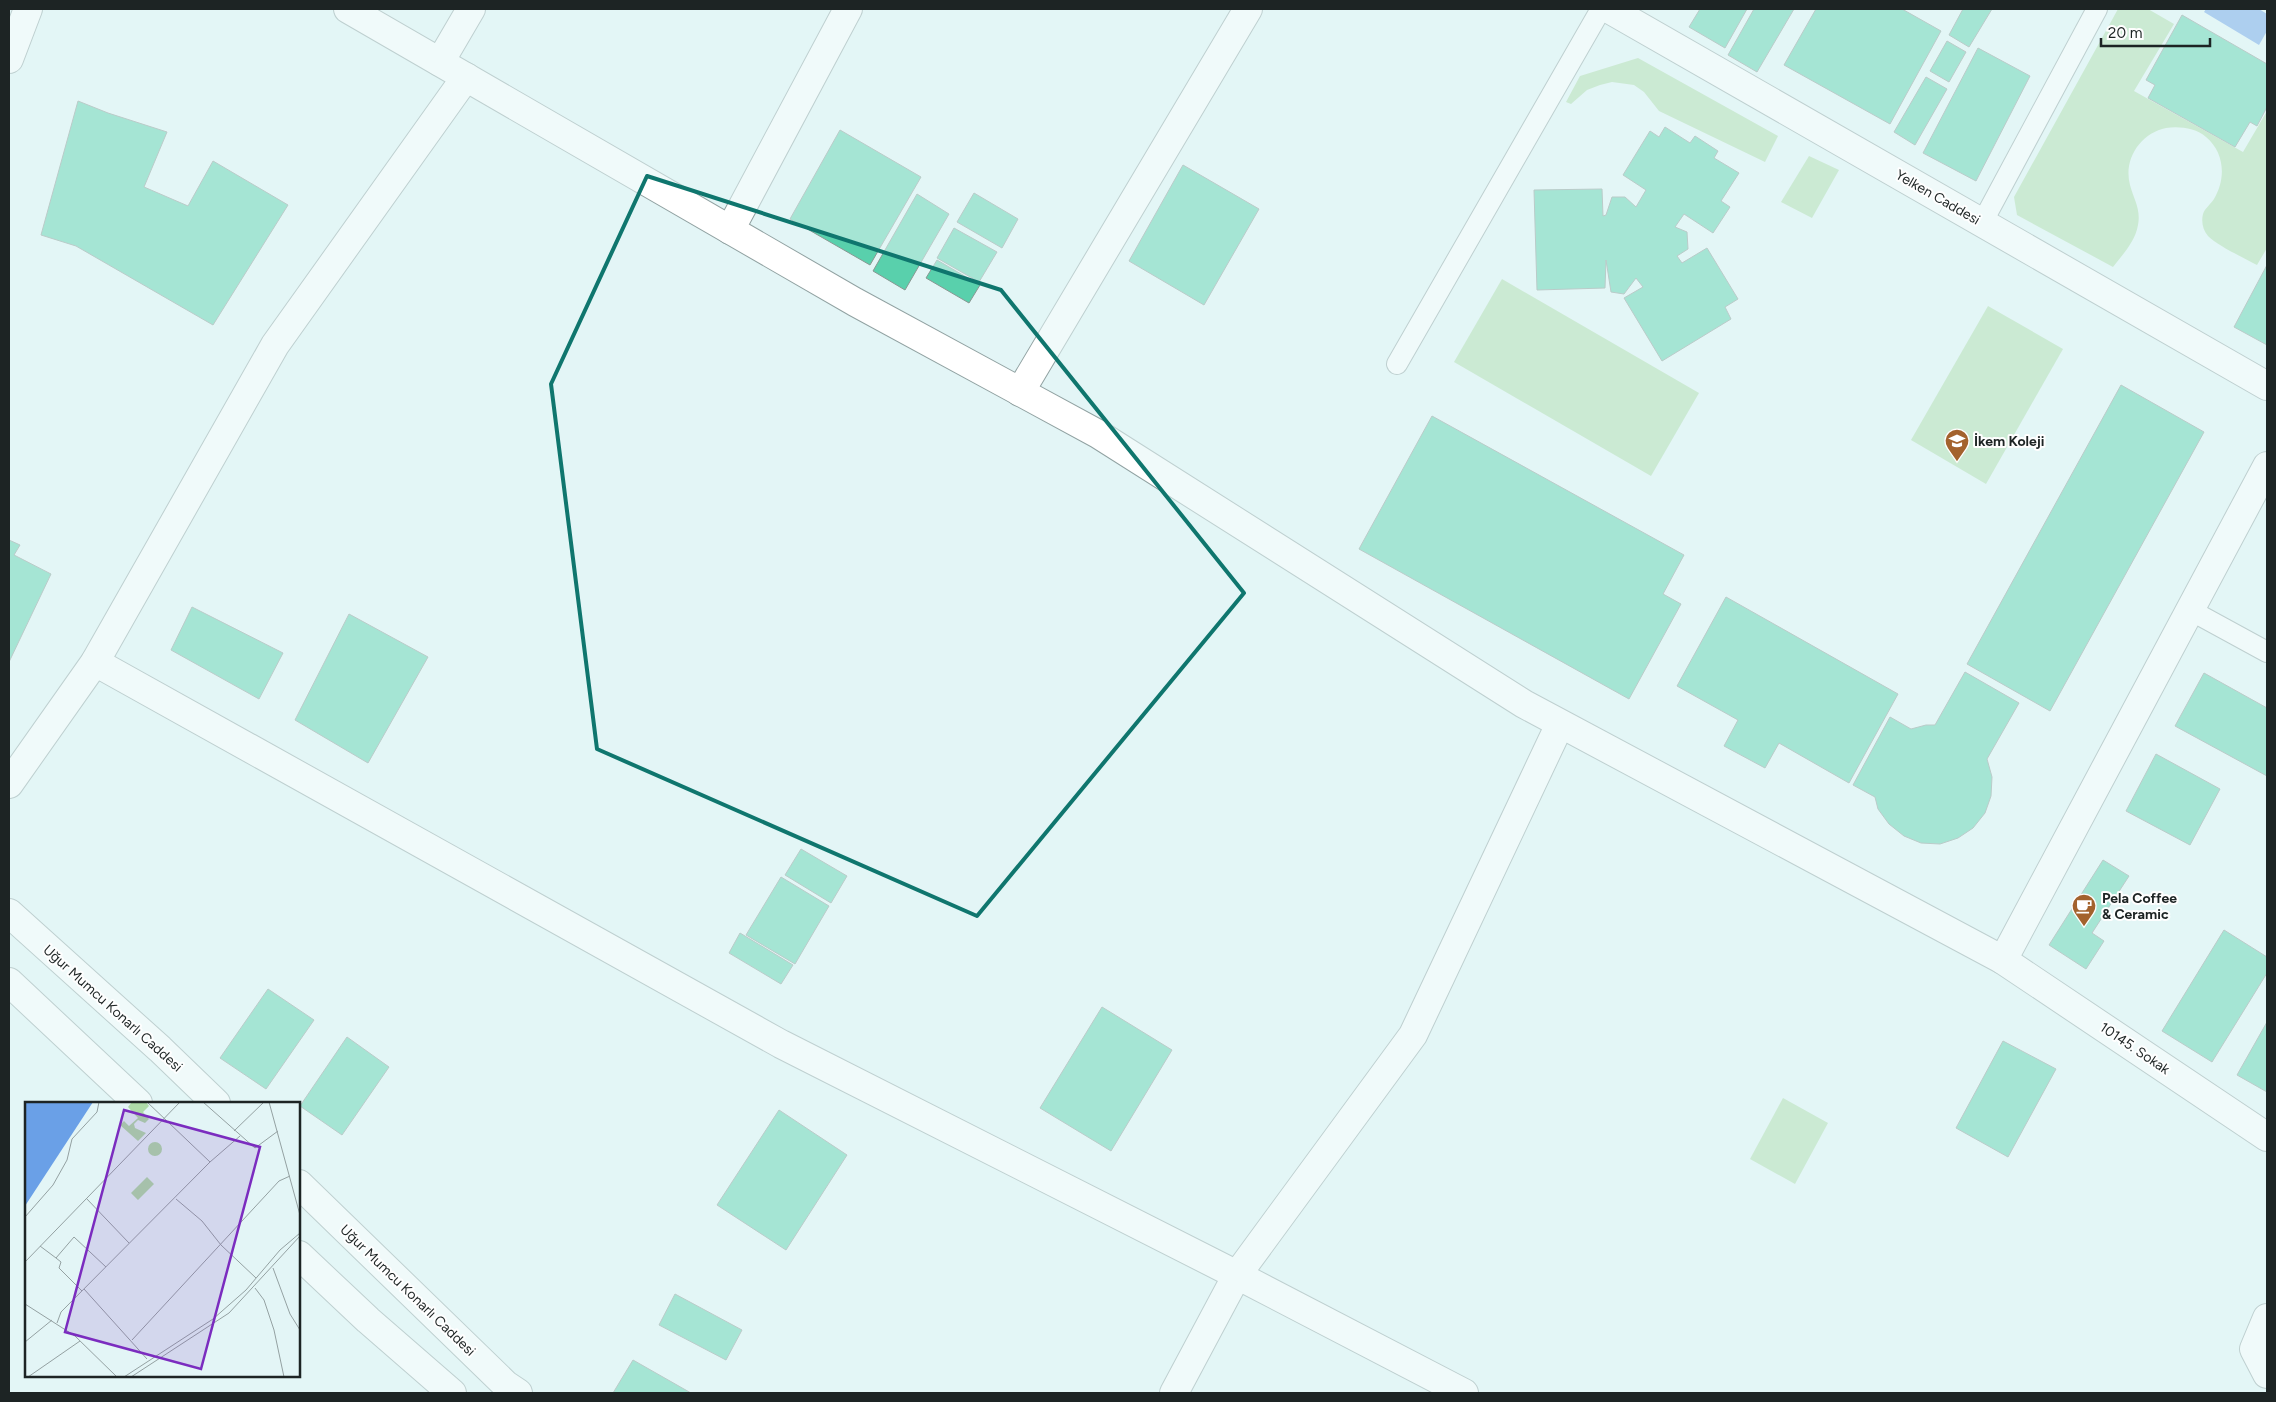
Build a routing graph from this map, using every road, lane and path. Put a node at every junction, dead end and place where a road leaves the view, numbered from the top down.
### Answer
1 (28, 9) edge
2 (348, 9) edge
3 (471, 9) edge
4 (848, 9) edge
5 (1248, 9) edge
6 (1601, 9) edge
7 (1609, 9) edge
8 (2096, 9) edge
9 (9, 59) edge
10 (440, 62) junction
11 (466, 77) junction
12 (1982, 223) junction
13 (730, 230) junction
14 (1397, 364) dead end
15 (2267, 386) edge
16 (1020, 392) junction
17 (2267, 466) edge
18 (2190, 610) junction
19 (2267, 652) edge
20 (95, 662) junction
21 (1560, 724) junction
22 (9, 784) edge
23 (9, 913) edge
24 (2003, 960) junction
25 (9, 982) edge
26 (137, 1102) edge
27 (215, 1102) edge
28 (2267, 1137) edge
29 (300, 1185) edge
30 (300, 1256) edge
31 (1237, 1275) junction
32 (2267, 1318) edge
33 (2267, 1374) edge
34 (452, 1393) edge
35 (518, 1393) edge
36 (1174, 1393) edge
37 (1464, 1393) edge

1 - 9 street
2 - 10 street, 10145. Sokak
3 - 10 street
4 - 13 street
5 - 16 street
6 - 14 lane
7 - 12 street, Yelken Caddesi
8 - 12 lane
10 - 11 street, 10145. Sokak
11 - 13 street, 10145. Sokak
11 - 20 street
12 - 15 street, Yelken Caddesi
13 - 16 street, 10145. Sokak
16 - 21 street, 10145. Sokak
17 - 18 street
18 - 19 lane
18 - 24 street
20 - 22 street
20 - 31 street
21 - 24 street, 10145. Sokak
21 - 31 street
23 - 27 street, Uğur Mumcu Konarlı Caddesi
24 - 28 street, 10145. Sokak
25 - 26 street
29 - 35 street, Uğur Mumcu Konarlı Caddesi
30 - 34 street
31 - 36 street
31 - 37 street
32 - 33 street

